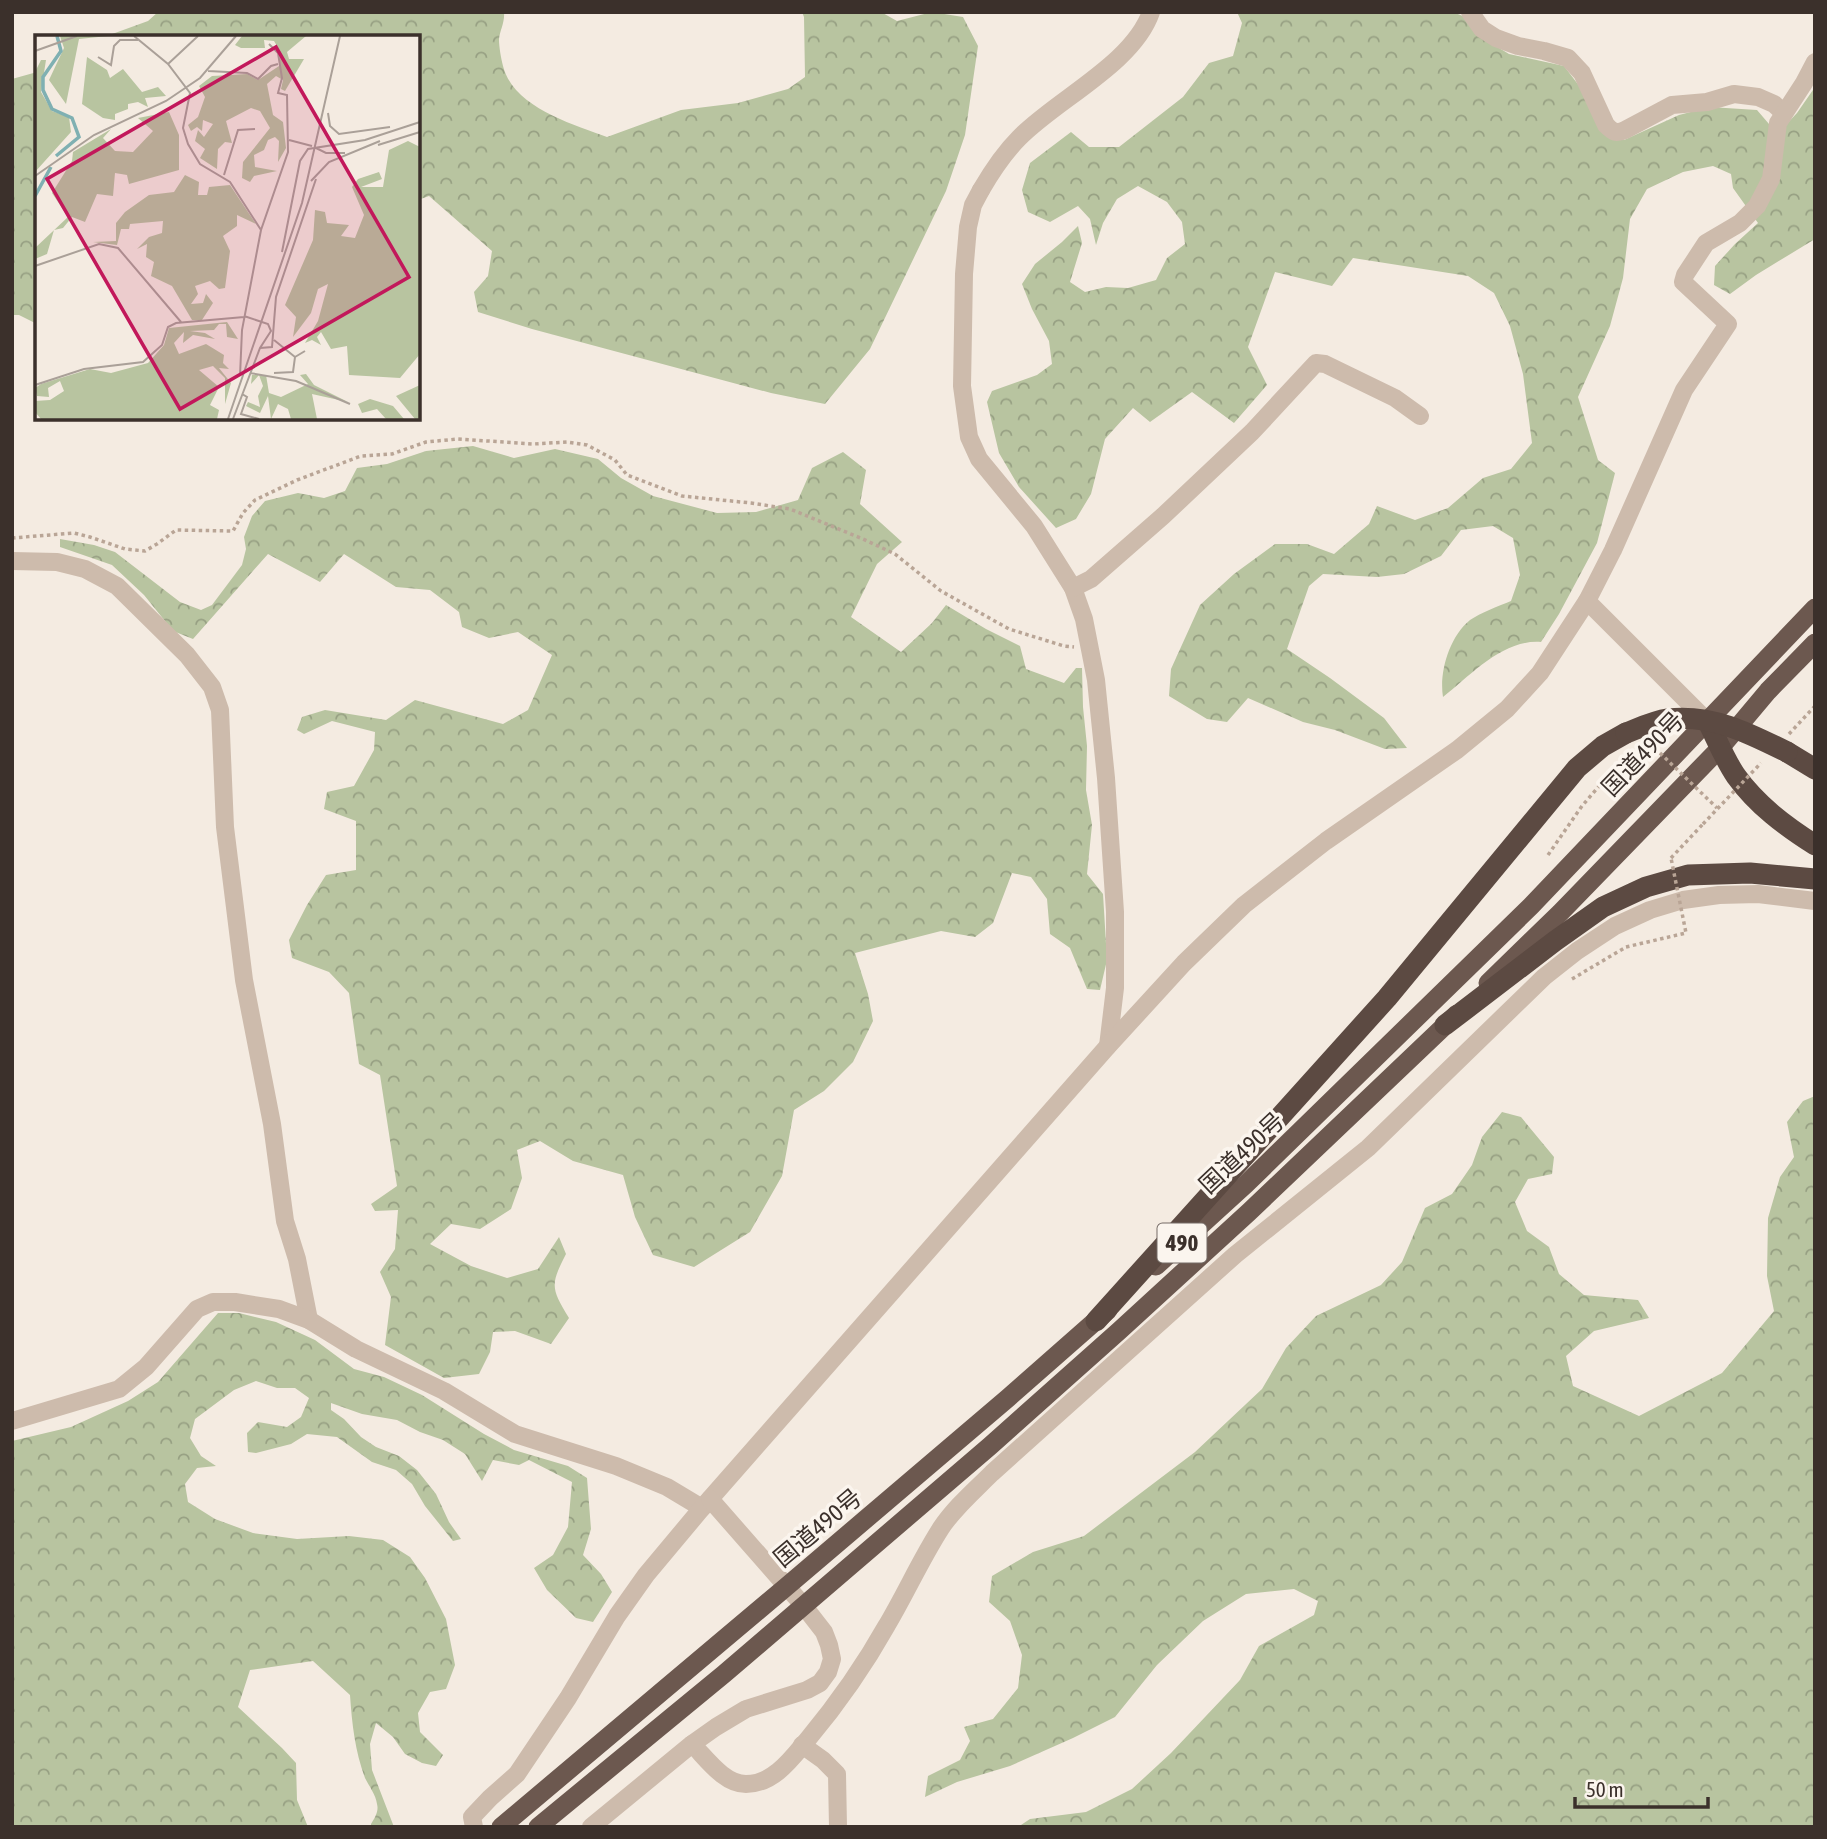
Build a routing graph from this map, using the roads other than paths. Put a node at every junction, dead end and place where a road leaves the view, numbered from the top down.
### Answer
1 (1151, 12) edge
2 (1470, 12) edge
3 (1815, 62) edge
4 (1784, 113) junction
5 (1420, 416) dead end
6 (12, 561) edge
7 (1073, 587) junction
8 (1587, 601) junction
9 (1815, 608) edge
10 (1815, 643) edge
11 (1708, 722) junction
12 (1721, 747) junction
13 (1815, 769) edge
14 (1815, 845) edge
15 (1815, 879) edge
16 (1815, 901) edge
17 (1445, 1025) junction
18 (1108, 1046) junction
19 (309, 1320) junction
20 (1097, 1321) junction
21 (12, 1421) edge
22 (706, 1504) junction
23 (786, 1587) junction
24 (803, 1605) junction
25 (692, 1744) junction
26 (802, 1745) junction
27 (474, 1827) edge
28 (501, 1827) edge
29 (538, 1827) edge
30 (591, 1827) edge
31 (838, 1827) edge

1 - 7 street
2 - 4 street
3 - 4 street
4 - 8 street
5 - 7 street
6 - 19 street
7 - 18 street
8 - 11 street
8 - 18 street
9 - 11 highway, 国道490号 / 490
10 - 12 highway, 国道490号 / 490
11 - 12 highway
11 - 20 highway, 国道490号 / 490
12 - 14 highway
12 - 17 highway, 国道490号 / 490
13 - 20 highway, bridge
15 - 17 highway
16 - 26 street
17 - 24 highway, 国道490号 / 490
18 - 22 street
19 - 21 street
19 - 22 street
20 - 23 highway, 国道490号 / 490
22 - 23 street
22 - 27 street
23 - 24 street
23 - 28 highway, 国道490号 / 490
24 - 25 street
24 - 29 highway, 国道490号 / 490
25 - 26 street
25 - 30 street
26 - 31 street

